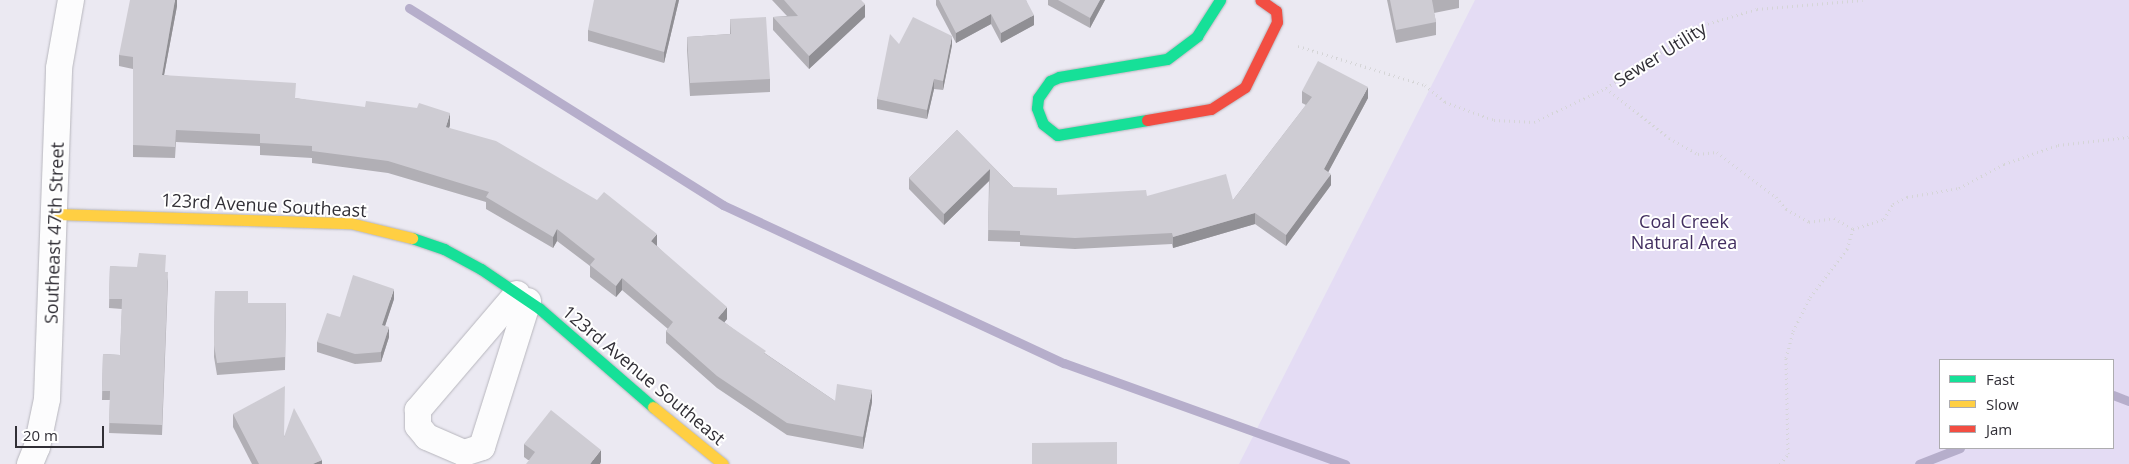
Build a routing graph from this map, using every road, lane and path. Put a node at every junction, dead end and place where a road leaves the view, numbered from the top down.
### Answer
1 (71, 0) edge
2 (1220, 0) edge
3 (1260, 0) edge
4 (1862, 0) edge
5 (1269, 38) junction
6 (1606, 88) junction
7 (2129, 137) edge
8 (56, 214) junction
9 (1852, 229) junction
10 (522, 297) junction
11 (30, 464) edge
12 (723, 464) edge
13 (1780, 464) edge

1 - 8 street, Southeast 47th Street
2 - 5 street
3 - 5 street
4 - 6 path, Sewer Utility
5 - 6 path, Sewer Utility
6 - 9 path
7 - 9 path
8 - 10 street, 123rd Avenue Southeast
8 - 11 street, Southeast 47th Street
9 - 13 path
10 - 10 street
10 - 12 street, 123rd Avenue Southeast

